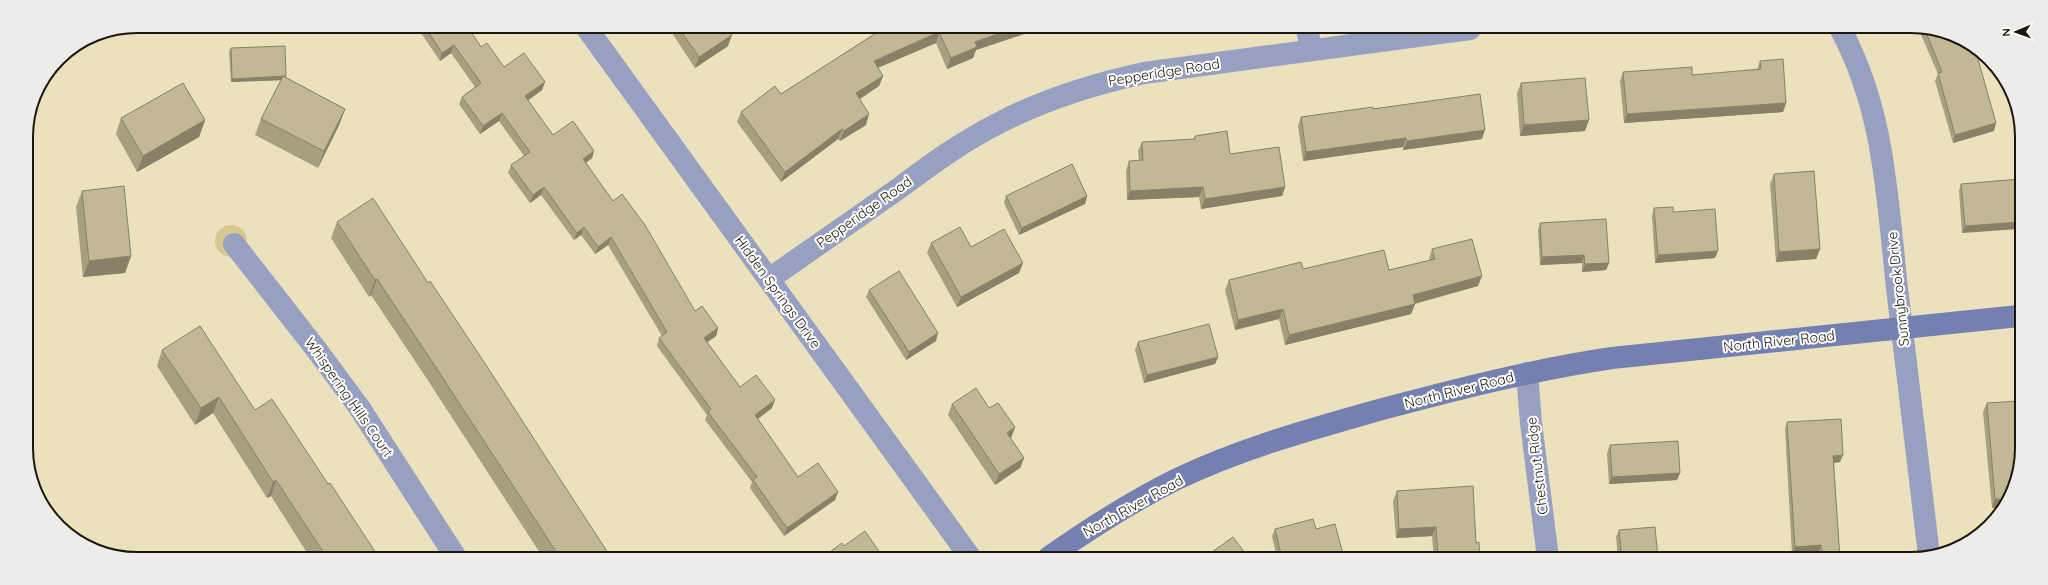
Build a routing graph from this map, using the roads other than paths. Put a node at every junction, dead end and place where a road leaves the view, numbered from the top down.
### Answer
1 (590, 33) edge
2 (1308, 33) edge
3 (1440, 33) edge
4 (1842, 33) edge
5 (1311, 50) junction
6 (234, 244) dead end
7 (769, 280) junction
8 (2015, 316) edge
9 (1901, 328) junction
10 (1527, 373) junction
11 (1928, 550) edge
12 (452, 552) edge
13 (966, 552) edge
14 (1055, 552) edge
15 (1547, 552) edge

1 - 7 street, Hidden Springs Drive
2 - 5 street
3 - 5 street, Pepperidge Road
4 - 9 street, Sunnybrook Drive
5 - 7 street, Pepperidge Road
6 - 12 street, Whispering Hills Court
7 - 13 street, Hidden Springs Drive
8 - 9 street, North River Road
9 - 10 street, North River Road
9 - 11 street, Sunnybrook Drive
10 - 14 street, North River Road
10 - 15 street, Chestnut Ridge

